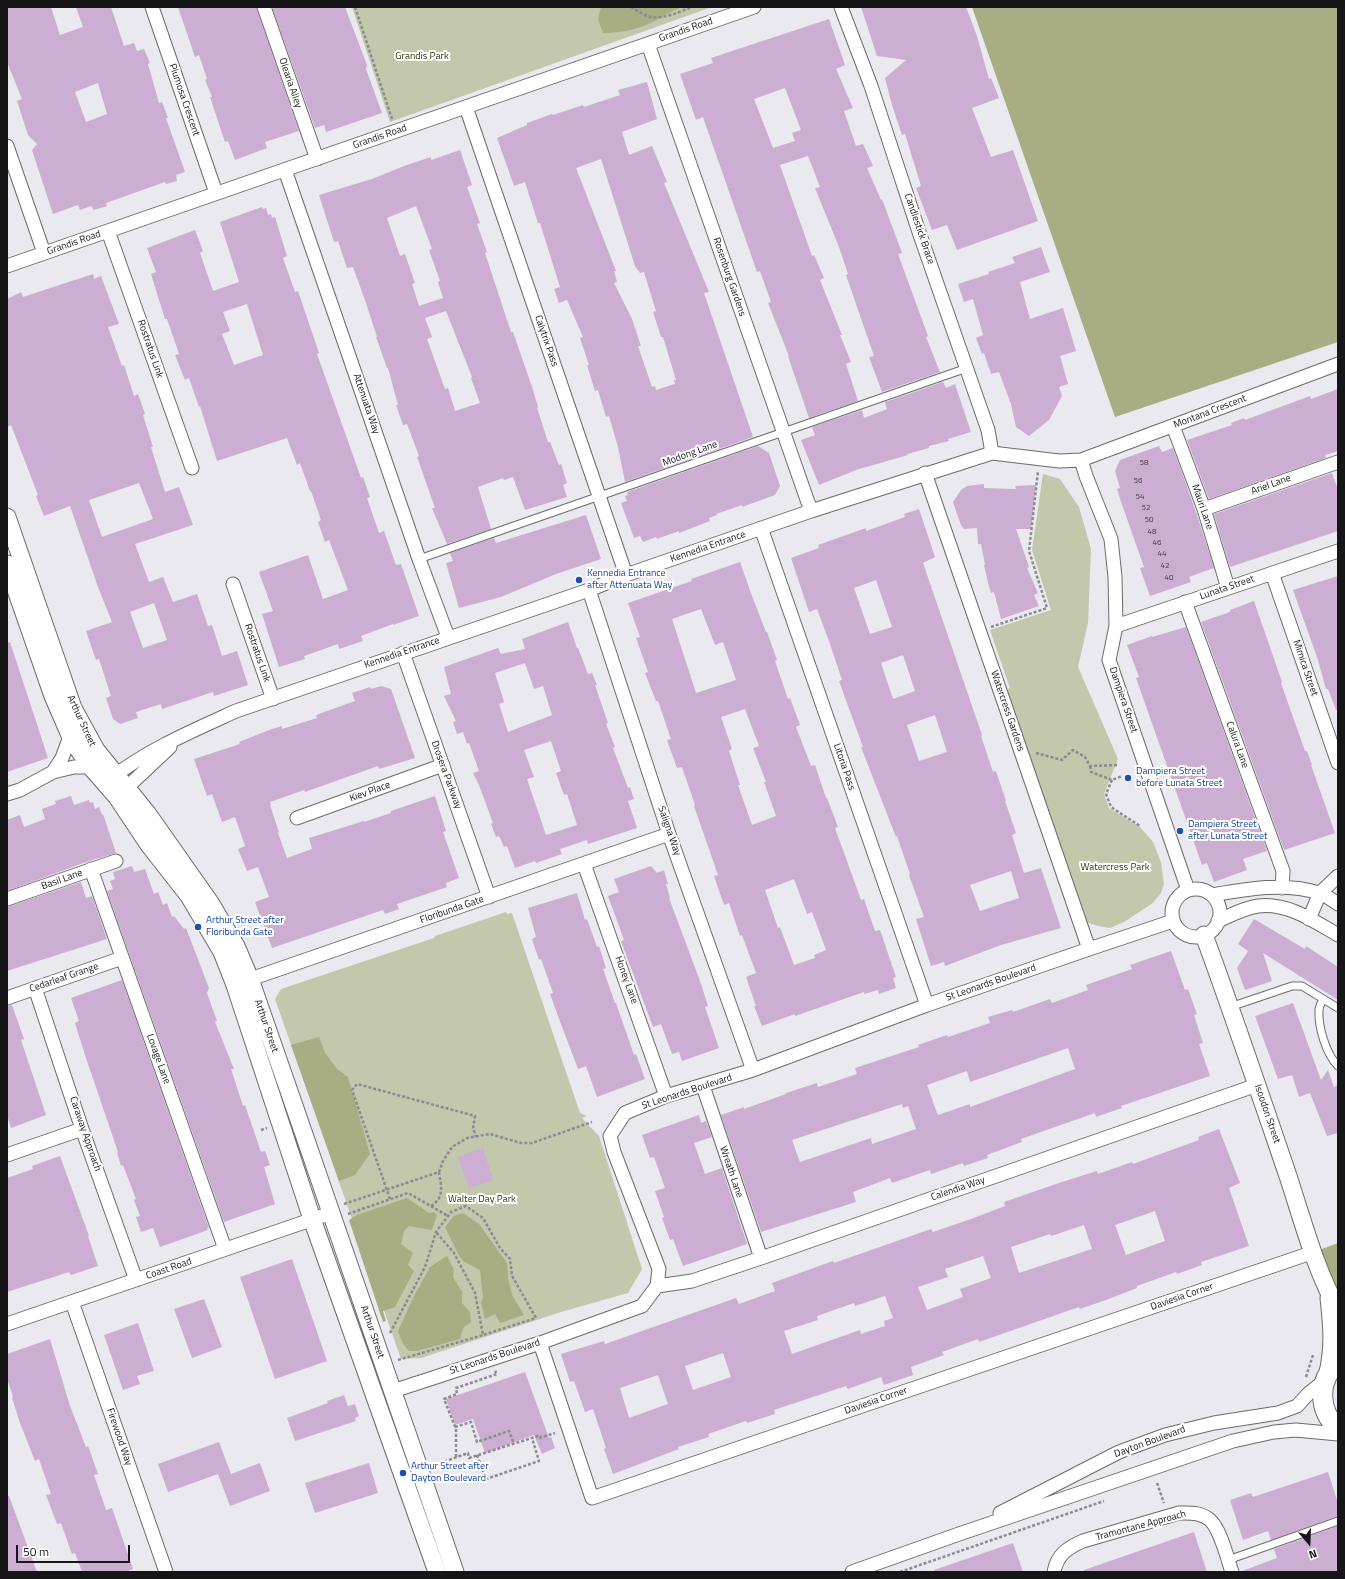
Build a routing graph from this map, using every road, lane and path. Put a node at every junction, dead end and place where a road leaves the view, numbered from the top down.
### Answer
1 (152, 7) edge
2 (264, 7) edge
3 (355, 7) edge
4 (631, 7) edge
5 (692, 7) edge
6 (754, 7) edge
7 (841, 7) edge
8 (648, 44) junction
9 (466, 107) junction
10 (393, 121) dead end
11 (7, 146) edge
12 (317, 159) junction
13 (286, 170) junction
14 (216, 193) junction
15 (108, 231) junction
16 (44, 253) junction
17 (7, 266) edge
18 (1338, 364) edge
19 (967, 368) junction
20 (1173, 426) junction
21 (782, 431) junction
22 (992, 453) junction
23 (1081, 460) junction
24 (1338, 462) edge
25 (192, 468) dead end
26 (1038, 470) dead end
27 (925, 473) junction
28 (600, 496) junction
29 (1204, 509) junction
30 (811, 511) junction
31 (7, 517) edge
32 (761, 528) junction
33 (1338, 551) edge
34 (419, 558) junction
35 (7, 564) edge
36 (1272, 573) junction
37 (626, 575) junction
38 (233, 584) dead end
39 (1228, 588) junction
40 (589, 590) junction
41 (1185, 602) junction
42 (1116, 626) junction
43 (985, 630) dead end
44 (448, 638) junction
45 (403, 653) junction
46 (273, 699) junction
47 (183, 735) junction
48 (72, 740) junction
49 (1033, 752) dead end
50 (1338, 763) edge
51 (89, 765) junction
52 (443, 765) junction
53 (1118, 765) dead end
54 (1090, 766) junction
55 (53, 772) junction
56 (1122, 776) dead end
57 (111, 778) junction
58 (1112, 780) junction
59 (122, 793) junction
60 (7, 794) edge
61 (297, 818) dead end
62 (1140, 826) dead end
63 (669, 834) junction
64 (116, 861) dead end
65 (584, 864) junction
66 (91, 869) junction
67 (1338, 876) edge
68 (1282, 888) junction
69 (1188, 890) junction
70 (1320, 893) junction
71 (1212, 895) junction
72 (489, 897) junction
73 (7, 899) edge
74 (1338, 904) edge
75 (1309, 919) junction
76 (1173, 921) junction
77 (1218, 921) junction
78 (1204, 935) junction
79 (1338, 935) edge
80 (1089, 949) junction
81 (122, 958) junction
82 (242, 982) junction
83 (35, 988) junction
84 (7, 998) edge
85 (1323, 999) junction
86 (927, 1005) junction
87 (1230, 1007) junction
88 (1338, 1008) edge
89 (1338, 1066) edge
90 (753, 1070) junction
91 (1257, 1085) junction
92 (703, 1086) junction
93 (666, 1096) junction
94 (592, 1122) dead end
95 (82, 1129) junction
96 (476, 1137) junction
97 (7, 1155) edge
98 (439, 1172) junction
99 (387, 1190) junction
100 (390, 1199) junction
101 (431, 1206) junction
102 (337, 1212) junction
103 (448, 1216) junction
104 (312, 1219) junction
105 (436, 1232) junction
106 (225, 1249) junction
107 (1314, 1252) junction
108 (761, 1258) junction
109 (136, 1280) junction
110 (657, 1286) junction
111 (1329, 1294) junction
112 (72, 1302) junction
113 (1338, 1310) edge
114 (7, 1324) edge
115 (484, 1335) junction
116 (540, 1343) junction
117 (379, 1353) junction
118 (398, 1360) dead end
119 (494, 1368) dead end
120 (1330, 1372) edge
121 (392, 1391) junction
122 (455, 1427) junction
123 (1338, 1429) edge
124 (560, 1431) dead end
125 (1338, 1434) edge
126 (532, 1438) junction
127 (514, 1444) junction
128 (477, 1455) junction
129 (456, 1457) junction
130 (431, 1467) dead end
131 (1157, 1483) dead end
132 (1169, 1516) junction
133 (1338, 1521) edge
134 (959, 1534) junction
135 (1230, 1566) edge
136 (166, 1572) edge
137 (437, 1572) edge
138 (455, 1572) edge
139 (852, 1572) edge
140 (1054, 1572) edge

1 - 14 street, Plumosa Crescent
2 - 12 street, Olearia Alley
3 - 10 path
4 - 5 path
6 - 8 street, Grandis Road
7 - 19 street, Candlestick Brace
8 - 9 street, Grandis Road
8 - 21 street, Rosenburg Gardens
9 - 12 street, Grandis Road
9 - 28 street, Calytrix Pass
11 - 16 street
12 - 13 street, Grandis Road
13 - 14 street, Grandis Road
13 - 34 street, Attenuata Way
14 - 15 street, Grandis Road
15 - 16 street, Grandis Road
15 - 25 street, Rostratus Link
16 - 17 street, Grandis Road
18 - 20 street, Montana Crescent
19 - 21 lane, Modong Lane
19 - 22 street, Candlestick Brace
20 - 23 street, Montana Crescent
20 - 29 street, Mauri Lane
21 - 28 lane, Modong Lane
21 - 30 street, Rosenburg Gardens
22 - 23 street, Kennedia Entrance
22 - 27 street, Kennedia Entrance
23 - 42 street, Dampiera Street
24 - 29 street, Ariel Lane
26 - 43 path
27 - 30 street, Kennedia Entrance
27 - 80 street, Watercress Gardens
28 - 34 lane, Modong Lane
28 - 37 street, Calytrix Pass
29 - 39 street, Mauri Lane
30 - 32 street, Kennedia Entrance
31 - 57 street, Arthur Street
32 - 37 street, Kennedia Entrance
32 - 86 street, Litoria Pass
33 - 36 street, Lunata Street
34 - 44 street, Attenuata Way
35 - 48 street, Arthur Street
36 - 39 street, Lunata Street
36 - 50 street, Mimica Street
37 - 40 street, Kennedia Entrance
38 - 46 street, Rostratus Link
39 - 41 street, Lunata Street
40 - 44 street, Kennedia Entrance
40 - 63 street, Saligna Way
41 - 42 street, Lunata Street
41 - 68 street, Calura Lane
42 - 69 street, Dampiera Street
44 - 45 street, Kennedia Entrance
45 - 46 street, Kennedia Entrance
45 - 52 street, Drosera Parkway
46 - 47 street, Kennedia Entrance
47 - 57 street, Kennedia Entrance
47 - 59 street, Kennedia Entrance
48 - 51 street, Arthur Street
48 - 55 street
49 - 54 path
51 - 55 street
51 - 57 street, Arthur Street
52 - 61 street, Kiev Place
52 - 72 street, Drosera Parkway
53 - 54 path
54 - 58 path
55 - 60 street
56 - 58 path
57 - 59 street, Arthur Street
58 - 62 path
59 - 82 street, Arthur Street
63 - 65 street, Floribunda Gate
63 - 90 street, Saligna Way
64 - 66 street, Basil Lane
65 - 72 street, Floribunda Gate
65 - 93 street, Honey Lane
66 - 73 street, Basil Lane
66 - 81 street, Lovage Lane
67 - 70 street
68 - 70 street
68 - 71 street
69 - 71 street
69 - 76 street
70 - 74 street
70 - 75 street
71 - 77 street
72 - 82 street, Floribunda Gate
75 - 77 street
75 - 79 street
76 - 78 street
76 - 80 street, St Leonards Boulevard
77 - 78 street
78 - 87 street, Isoodon Street
80 - 86 street, St Leonards Boulevard
81 - 83 street, Cedarleaf Grange
81 - 106 street, Lovage Lane
82 - 102 street, Arthur Street
82 - 104 street, Arthur Street
83 - 84 street, Cedarleaf Grange
83 - 95 street, Caraway Approach
85 - 87 lane
85 - 88 lane
85 - 89 lane
86 - 90 street, St Leonards Boulevard
87 - 91 street, Isoodon Street
90 - 92 street, St Leonards Boulevard
91 - 107 street, Isoodon Street
91 - 108 street, Calendia Way
92 - 93 street, St Leonards Boulevard
92 - 108 street, Wreath Lane
93 - 110 street, St Leonards Boulevard
94 - 96 path
95 - 97 street
95 - 109 street, Caraway Approach
96 - 98 path
96 - 99 path
98 - 99 path
98 - 101 path
99 - 100 path
99 - 102 path
100 - 101 path
100 - 102 path
101 - 103 path
102 - 104 street, Coast Road
102 - 117 street, Arthur Street
103 - 105 path
103 - 115 path
104 - 106 street, Coast Road
104 - 137 street, Arthur Street
105 - 115 path
105 - 117 path
106 - 109 street, Coast Road
107 - 111 street, Isoodon Street
107 - 116 street, Daviesia Corner
108 - 110 street, Calendia Way
109 - 112 street, Coast Road
110 - 116 street, St Leonards Boulevard
111 - 113 street, Isoodon Street
111 - 120 street, Isoodon Street
112 - 114 street, Coast Road
112 - 136 street, Firewood Way
115 - 118 path
116 - 121 street, St Leonards Boulevard
117 - 121 street, Arthur Street
119 - 122 path
120 - 123 main road
120 - 134 street, Dayton Boulevard
121 - 138 street, Arthur Street
122 - 127 path
122 - 129 path
124 - 126 path
125 - 134 street, Dayton Boulevard
126 - 127 path
126 - 128 path
127 - 128 path
128 - 129 path
129 - 130 path
131 - 132 path
132 - 135 street, Tramontane Approach
132 - 140 street, Tramontane Approach
133 - 135 lane
134 - 139 street, Dayton Boulevard

